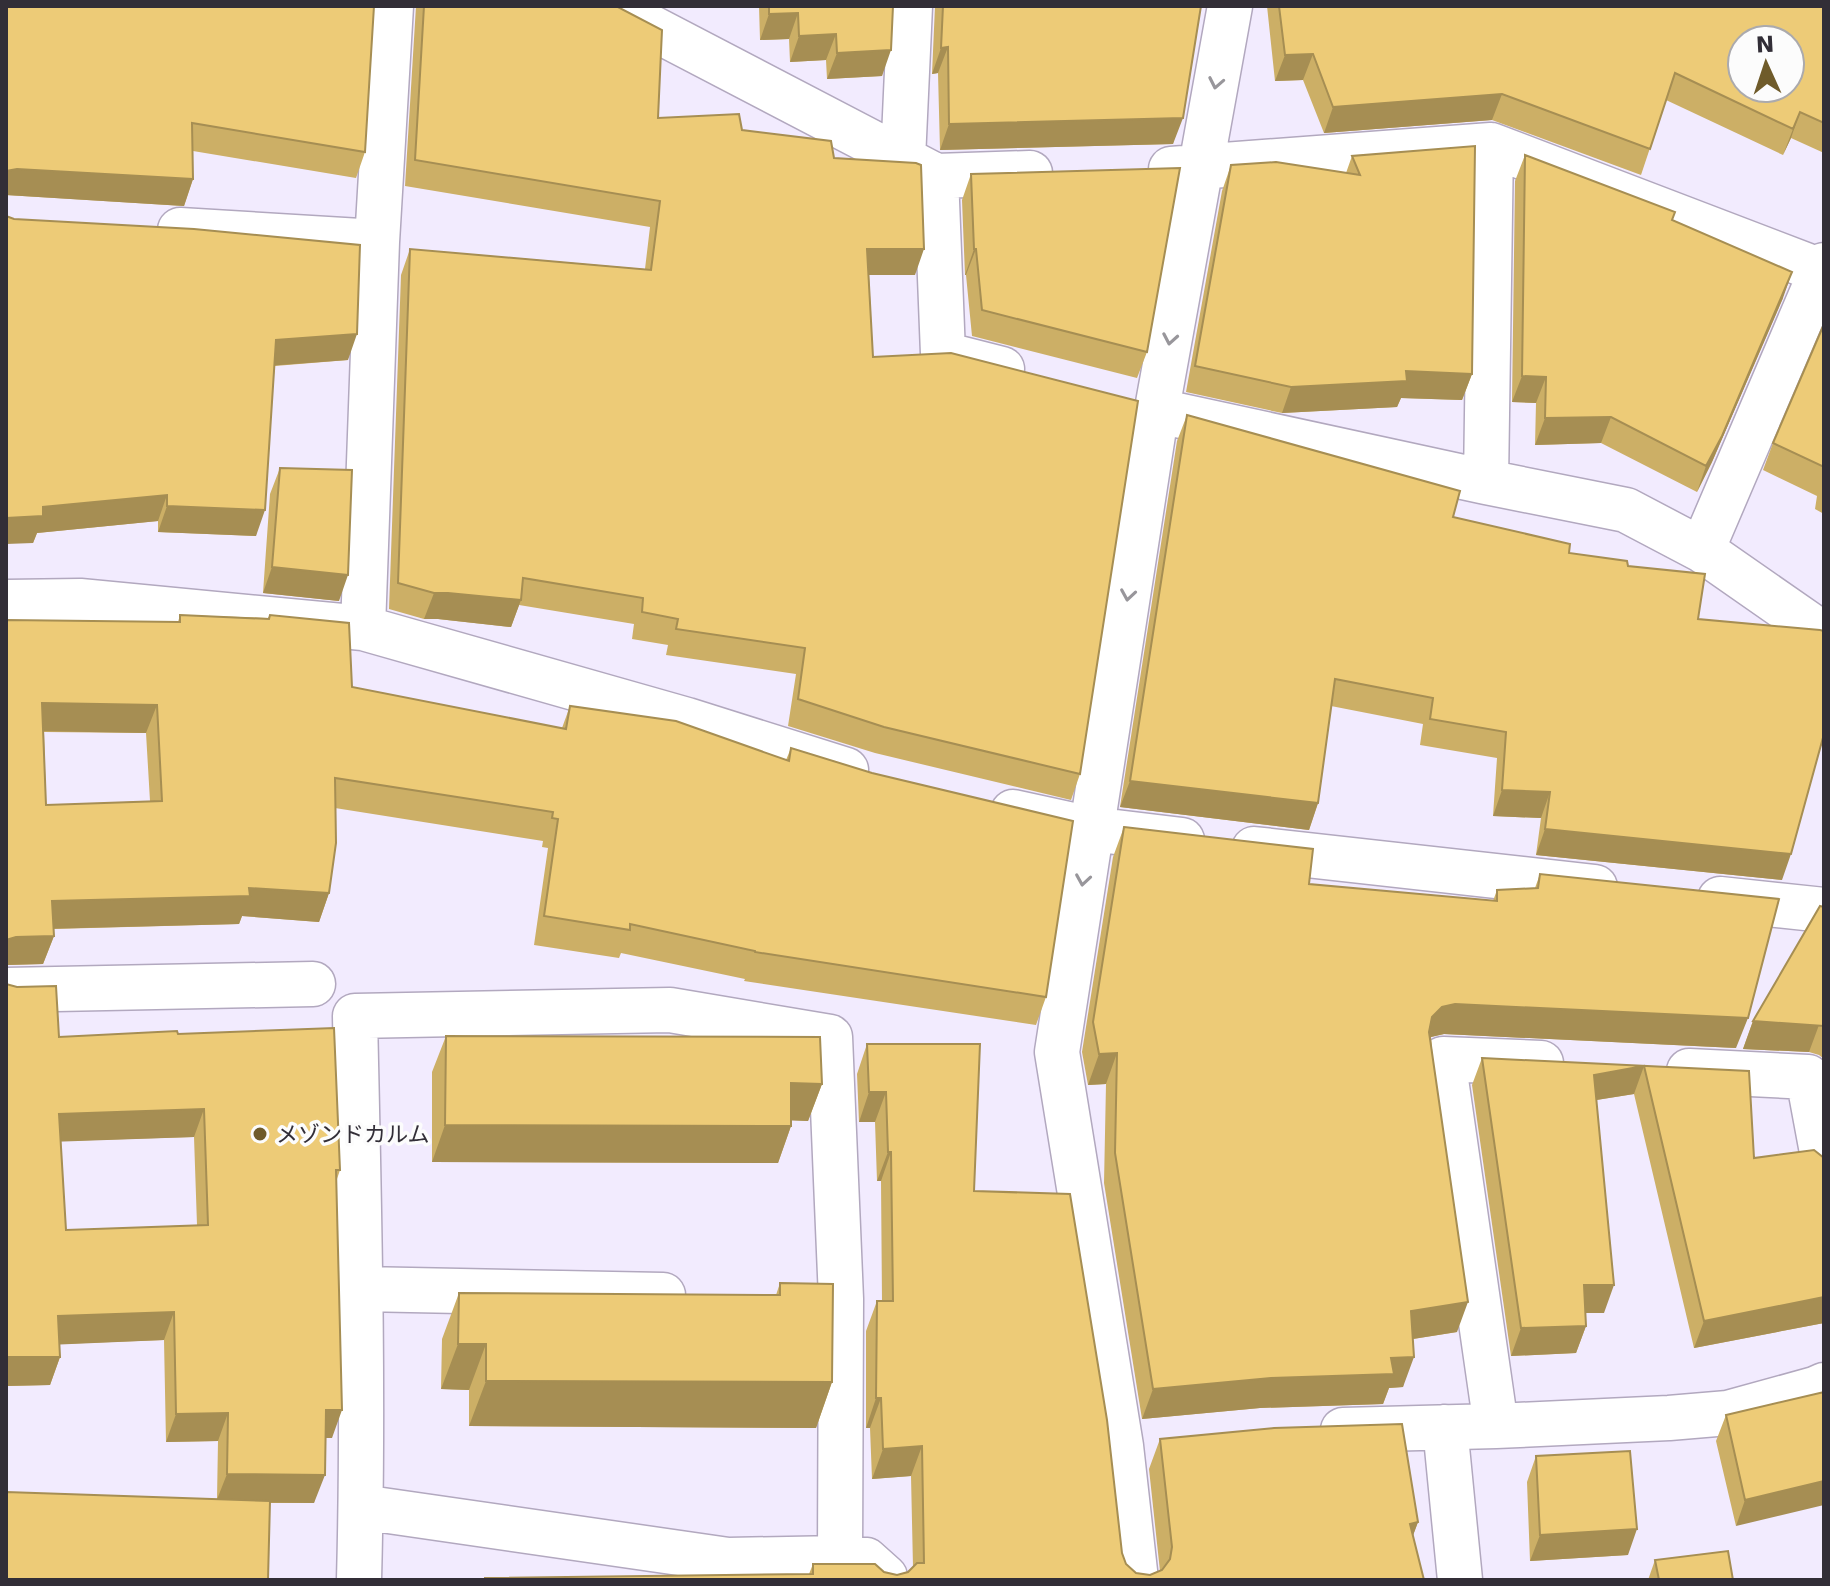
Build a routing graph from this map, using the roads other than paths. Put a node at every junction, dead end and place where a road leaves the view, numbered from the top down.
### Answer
1 (391, 6) edge
2 (610, 6) edge
3 (910, 6) edge
4 (1230, 6) edge
5 (1491, 145) junction
6 (920, 167) junction
7 (1200, 168) junction
8 (1138, 170) edge
9 (1076, 172) edge
10 (145, 228) edge
11 (377, 242) junction
12 (1823, 268) edge
13 (1035, 377) edge
14 (1142, 405) junction
15 (1486, 482) junction
16 (1702, 550) junction
17 (6, 602) edge
18 (363, 628) junction
19 (1824, 635) edge
20 (883, 781) edge
21 (973, 802) edge
22 (1091, 829) junction
23 (1638, 891) edge
24 (1685, 896) edge
25 (1824, 910) edge
26 (313, 984) dead end
27 (6, 990) edge
28 (1586, 1066) edge
29 (1649, 1069) edge
30 (1824, 1163) edge
31 (361, 1289) junction
32 (702, 1296) edge
33 (795, 1298) edge
34 (841, 1299) junction
35 (1824, 1385) edge
36 (1496, 1426) junction
37 (1445, 1427) junction
38 (1308, 1432) edge
39 (361, 1507) junction
40 (840, 1558) junction
41 (359, 1580) edge
42 (885, 1580) edge
43 (1136, 1580) edge
44 (1460, 1580) edge

1 - 11 street
2 - 6 street
3 - 6 street
4 -> 7 street
5 - 7 street
5 - 12 street
5 - 15 street
6 - 9 street
6 - 13 street
7 - 8 street
7 -> 14 street
10 - 11 street
11 - 18 street
12 - 16 street
14 - 15 street
14 -> 22 street
15 - 16 street
16 - 19 street
17 - 18 street
18 - 20 street
21 - 22 street
22 - 23 street
22 -> 43 street
24 - 25 street
26 - 27 street
28 - 36 street
29 - 30 street
31 - 32 street
31 - 34 street
31 - 39 street
33 - 34 street
34 - 40 street
35 - 36 street
36 - 37 street
37 - 38 street
37 - 44 street
39 - 40 street
39 - 41 street
40 - 42 street

